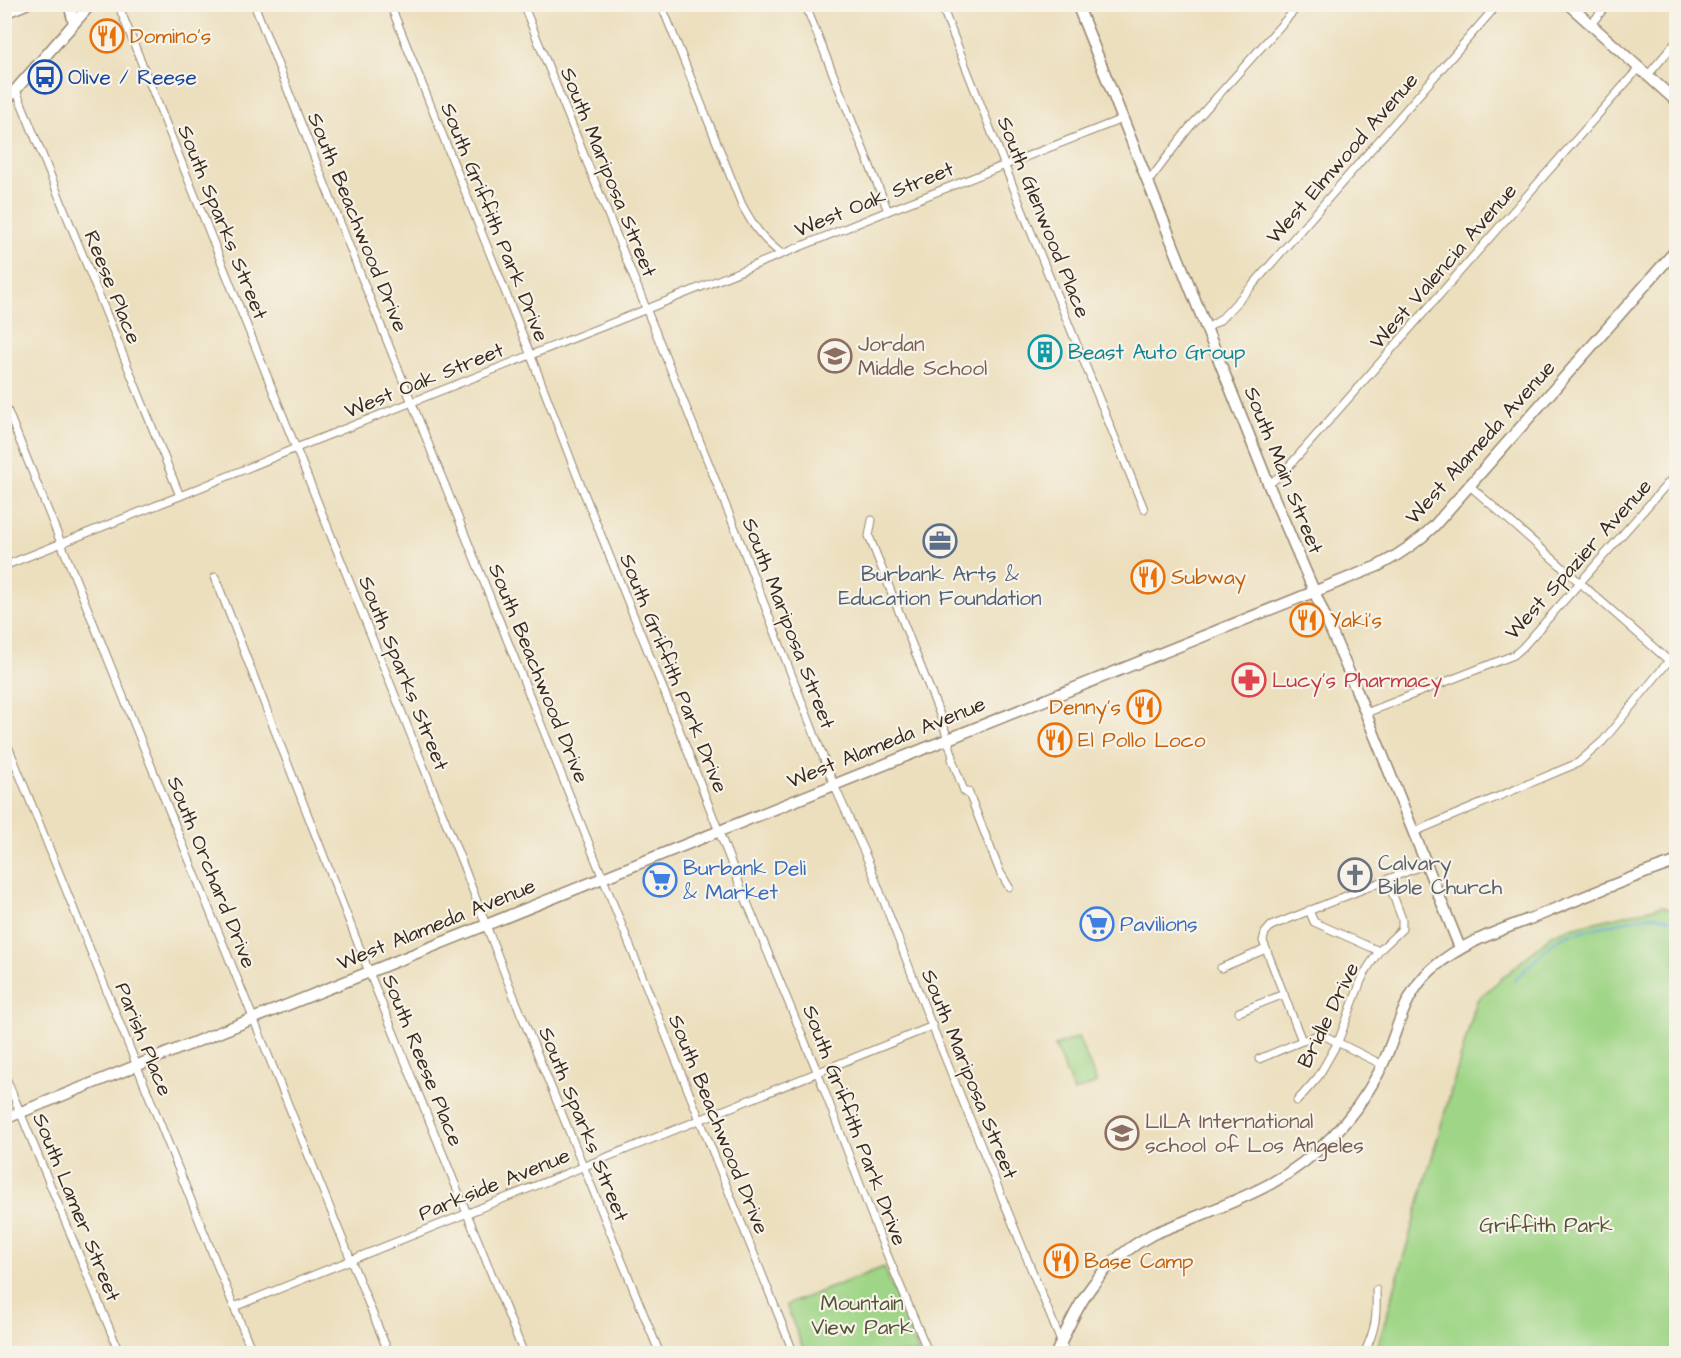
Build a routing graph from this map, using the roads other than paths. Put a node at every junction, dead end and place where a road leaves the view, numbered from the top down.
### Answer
1 (26, 4) edge
2 (69, 4) edge
3 (91, 4) edge
4 (118, 4) edge
5 (254, 4) edge
6 (390, 4) edge
7 (523, 4) edge
8 (661, 4) edge
9 (805, 4) edge
10 (941, 4) edge
11 (1300, 4) edge
12 (1498, 4) edge
13 (1569, 4) edge
14 (1608, 4) edge
15 (1081, 7) edge
16 (4, 13) edge
17 (74, 23) junction
18 (1590, 24) junction
19 (1677, 42) edge
20 (1644, 71) junction
21 (16, 90) junction
22 (1677, 101) edge
23 (4, 103) edge
24 (1122, 118) junction
25 (1005, 165) junction
26 (1149, 181) junction
27 (888, 211) junction
28 (1677, 250) edge
29 (782, 255) junction
30 (647, 309) junction
31 (1206, 328) junction
32 (531, 356) junction
33 (4, 402) edge
34 (412, 403) junction
35 (296, 448) junction
36 (1677, 474) edge
37 (1269, 484) junction
38 (1470, 486) junction
39 (180, 496) junction
40 (1144, 509) dead end
41 (872, 520) dead end
42 (60, 543) junction
43 (4, 566) edge
44 (215, 577) dead end
45 (1581, 583) junction
46 (1314, 591) junction
47 (1677, 652) edge
48 (1669, 660) junction
49 (1677, 667) edge
50 (1366, 713) junction
51 (4, 736) edge
52 (948, 738) junction
53 (834, 784) junction
54 (718, 831) junction
55 (1414, 832) junction
56 (1677, 862) edge
57 (1426, 864) junction
58 (602, 878) junction
59 (1387, 879) junction
60 (1009, 886) dead end
61 (1309, 910) junction
62 (485, 924) junction
63 (1461, 948) junction
64 (1266, 949) junction
65 (1379, 951) junction
66 (1221, 968) dead end
67 (369, 972) junction
68 (1284, 994) junction
69 (1239, 1012) dead end
70 (252, 1018) junction
71 (933, 1026) junction
72 (1302, 1041) junction
73 (1338, 1042) junction
74 (1259, 1059) dead end
75 (136, 1065) junction
76 (1383, 1065) junction
77 (818, 1071) junction
78 (4, 1072) edge
79 (1297, 1101) dead end
80 (20, 1112) junction
81 (4, 1119) edge
82 (700, 1119) junction
83 (584, 1166) junction
84 (467, 1212) junction
85 (351, 1259) junction
86 (1376, 1290) dead end
87 (234, 1306) junction
88 (1061, 1340) junction
89 (120, 1353) edge
90 (253, 1353) edge
91 (389, 1353) edge
92 (524, 1353) edge
93 (660, 1353) edge
94 (794, 1353) edge
95 (929, 1353) edge
96 (1056, 1353) edge
97 (1066, 1353) edge
98 (1364, 1353) edge

1 - 16 main road
2 - 17 main road
3 - 17 main road
4 - 35 street, South Sparks Street
5 - 34 street, South Beachwood Drive
6 - 32 street, South Griffith Park Drive
7 - 30 street, South Mariposa Street
8 - 29 street
9 - 27 street
10 - 25 street, South Glenwood Place
11 - 26 street
12 - 31 street, West Elmwood Avenue
13 - 18 main road
14 - 18 street
15 - 24 main road, South Main Street
17 - 21 main road
18 - 20 main road
19 - 20 street, West Valencia Avenue
20 - 22 main road
20 - 37 street, West Valencia Avenue
21 - 23 main road
21 - 39 street, Reese Place
24 - 25 street, West Oak Street
24 - 26 main road, South Main Street
25 - 27 street, West Oak Street
25 - 40 street, South Glenwood Place
26 - 31 main road, South Main Street
27 - 29 street, West Oak Street
28 - 38 main road, West Alameda Avenue
29 - 30 street, West Oak Street
30 - 32 street, West Oak Street
30 - 53 street, South Mariposa Street
31 - 37 main road, South Main Street
32 - 34 street, West Oak Street
32 - 54 street, South Griffith Park Drive
33 - 42 street, South Orchard Drive
34 - 35 street, West Oak Street
34 - 58 street, South Beachwood Drive
35 - 39 street, West Oak Street
35 - 62 street, South Sparks Street
36 - 45 street, West Spazier Avenue
37 - 46 main road, South Main Street
38 - 45 street
38 - 46 main road, West Alameda Avenue
39 - 42 street, West Oak Street
41 - 52 street
42 - 43 street, West Oak Street
42 - 70 street, South Orchard Drive
44 - 67 street, South Reese Place
45 - 48 street
45 - 50 street, West Spazier Avenue
46 - 50 main road, South Main Street
46 - 52 main road, West Alameda Avenue
47 - 48 street
48 - 49 street
48 - 55 street
50 - 55 main road, South Main Street
51 - 75 street, Parish Place
52 - 53 main road, West Alameda Avenue
52 - 60 street
53 - 54 main road, West Alameda Avenue
53 - 71 street, South Mariposa Street
54 - 58 main road, West Alameda Avenue
54 - 77 street, South Griffith Park Drive
55 - 57 main road, South Main Street
56 - 63 main road
57 - 59 street
57 - 63 main road, South Main Street
58 - 62 main road, West Alameda Avenue
58 - 82 street, South Beachwood Drive
59 - 61 street
59 - 65 street, Bridle Drive
61 - 64 street
61 - 65 street
62 - 67 main road, West Alameda Avenue
62 - 83 street, South Sparks Street
63 - 76 main road
64 - 66 street
64 - 68 street
65 - 73 street, Bridle Drive
67 - 70 main road, West Alameda Avenue
67 - 84 street, South Reese Place
68 - 69 street
68 - 72 street
70 - 75 main road, West Alameda Avenue
70 - 85 street, South Orchard Drive
71 - 77 street, Parkside Avenue
71 - 88 street, South Mariposa Street
72 - 73 street
72 - 74 street
73 - 76 street
73 - 79 street, Bridle Drive
75 - 80 main road, West Alameda Avenue
75 - 87 street, Parish Place
76 - 88 main road
77 - 82 street, Parkside Avenue
77 - 95 street, South Griffith Park Drive
78 - 80 street, South Lamer Street
80 - 81 main road, West Alameda Avenue
80 - 89 street, South Lamer Street
82 - 83 street, Parkside Avenue
82 - 94 street, South Beachwood Drive
83 - 84 street, Parkside Avenue
83 - 93 street, South Sparks Street
84 - 85 street, Parkside Avenue
84 - 92 street, South Reese Place
85 - 87 street, Parkside Avenue
85 - 91 street, South Orchard Drive
86 - 98 street
87 - 90 street, Parish Place
88 - 96 main road
88 - 97 street, South Mariposa Street

